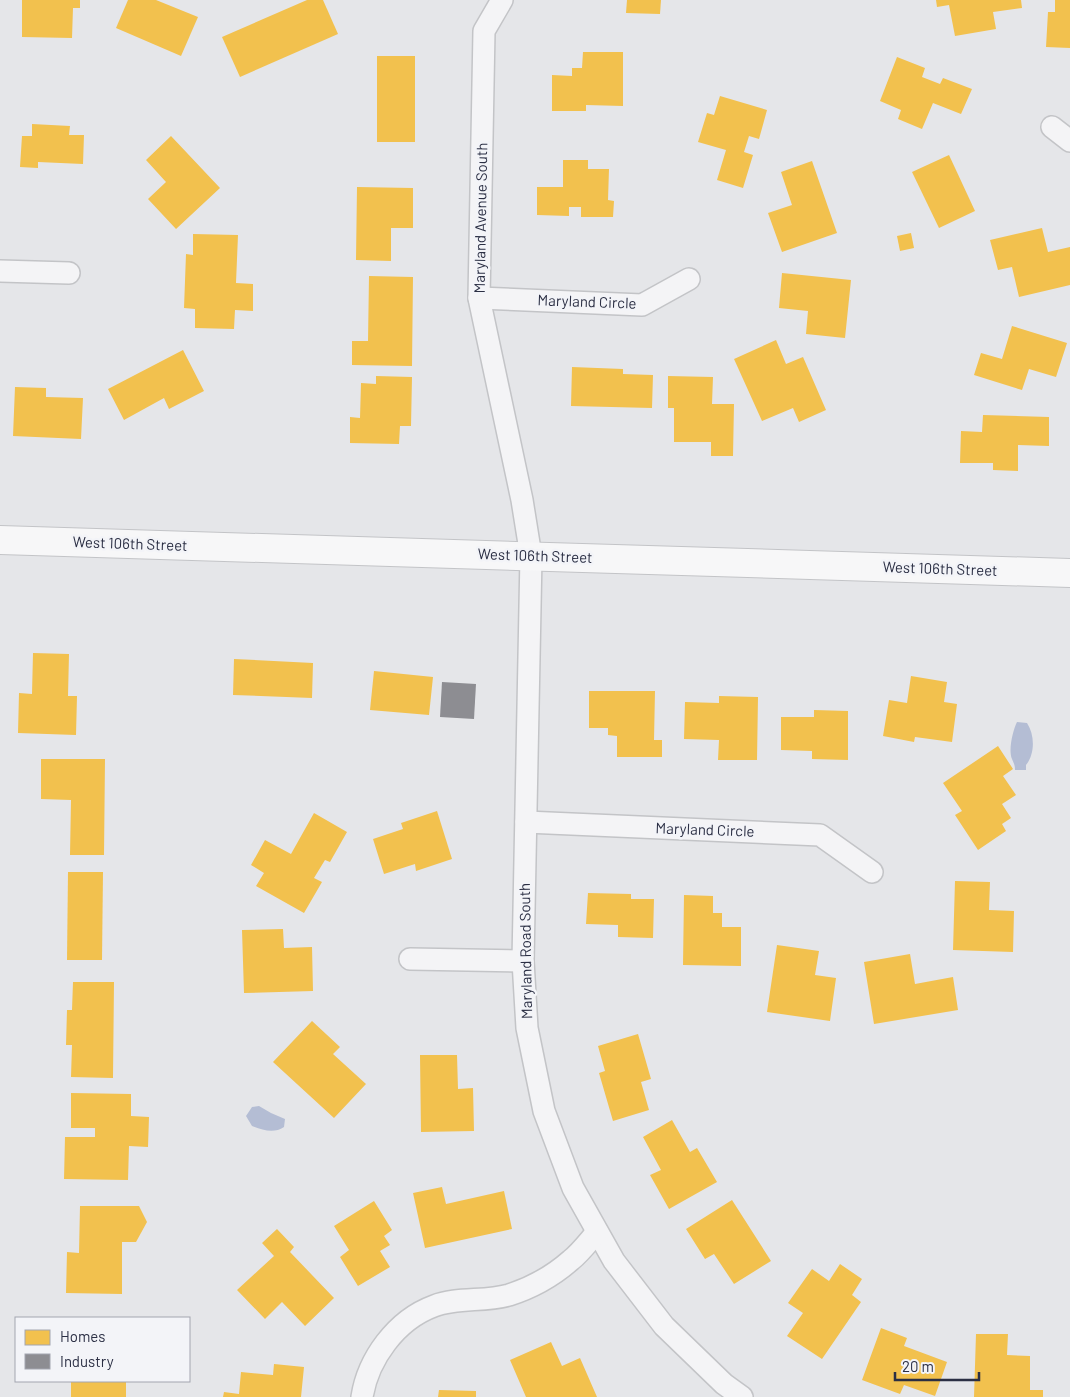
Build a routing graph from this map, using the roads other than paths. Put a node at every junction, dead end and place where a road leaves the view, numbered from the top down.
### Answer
1 (502, 0) edge
2 (1052, 126) dead end
3 (1070, 141) edge
4 (0, 271) edge
5 (69, 273) dead end
6 (689, 279) dead end
7 (479, 298) junction
8 (0, 540) edge
9 (532, 556) junction
10 (1070, 573) edge
11 (526, 822) junction
12 (872, 872) dead end
13 (410, 958) dead end
14 (523, 960) junction
15 (597, 1232) junction
16 (362, 1397) edge
17 (742, 1397) edge

1 - 7 street, Maryland Avenue South
2 - 3 street
4 - 5 street
6 - 7 street, Maryland Circle
7 - 9 street, Maryland Avenue South
8 - 9 street, West 106th Street
9 - 10 street, West 106th Street
9 - 11 street, Maryland Road South
11 - 12 street, Maryland Circle
11 - 14 street, Maryland Road South
13 - 14 street
14 - 15 street, Maryland Road South
15 - 16 street
15 - 17 street, Maryland Road South

